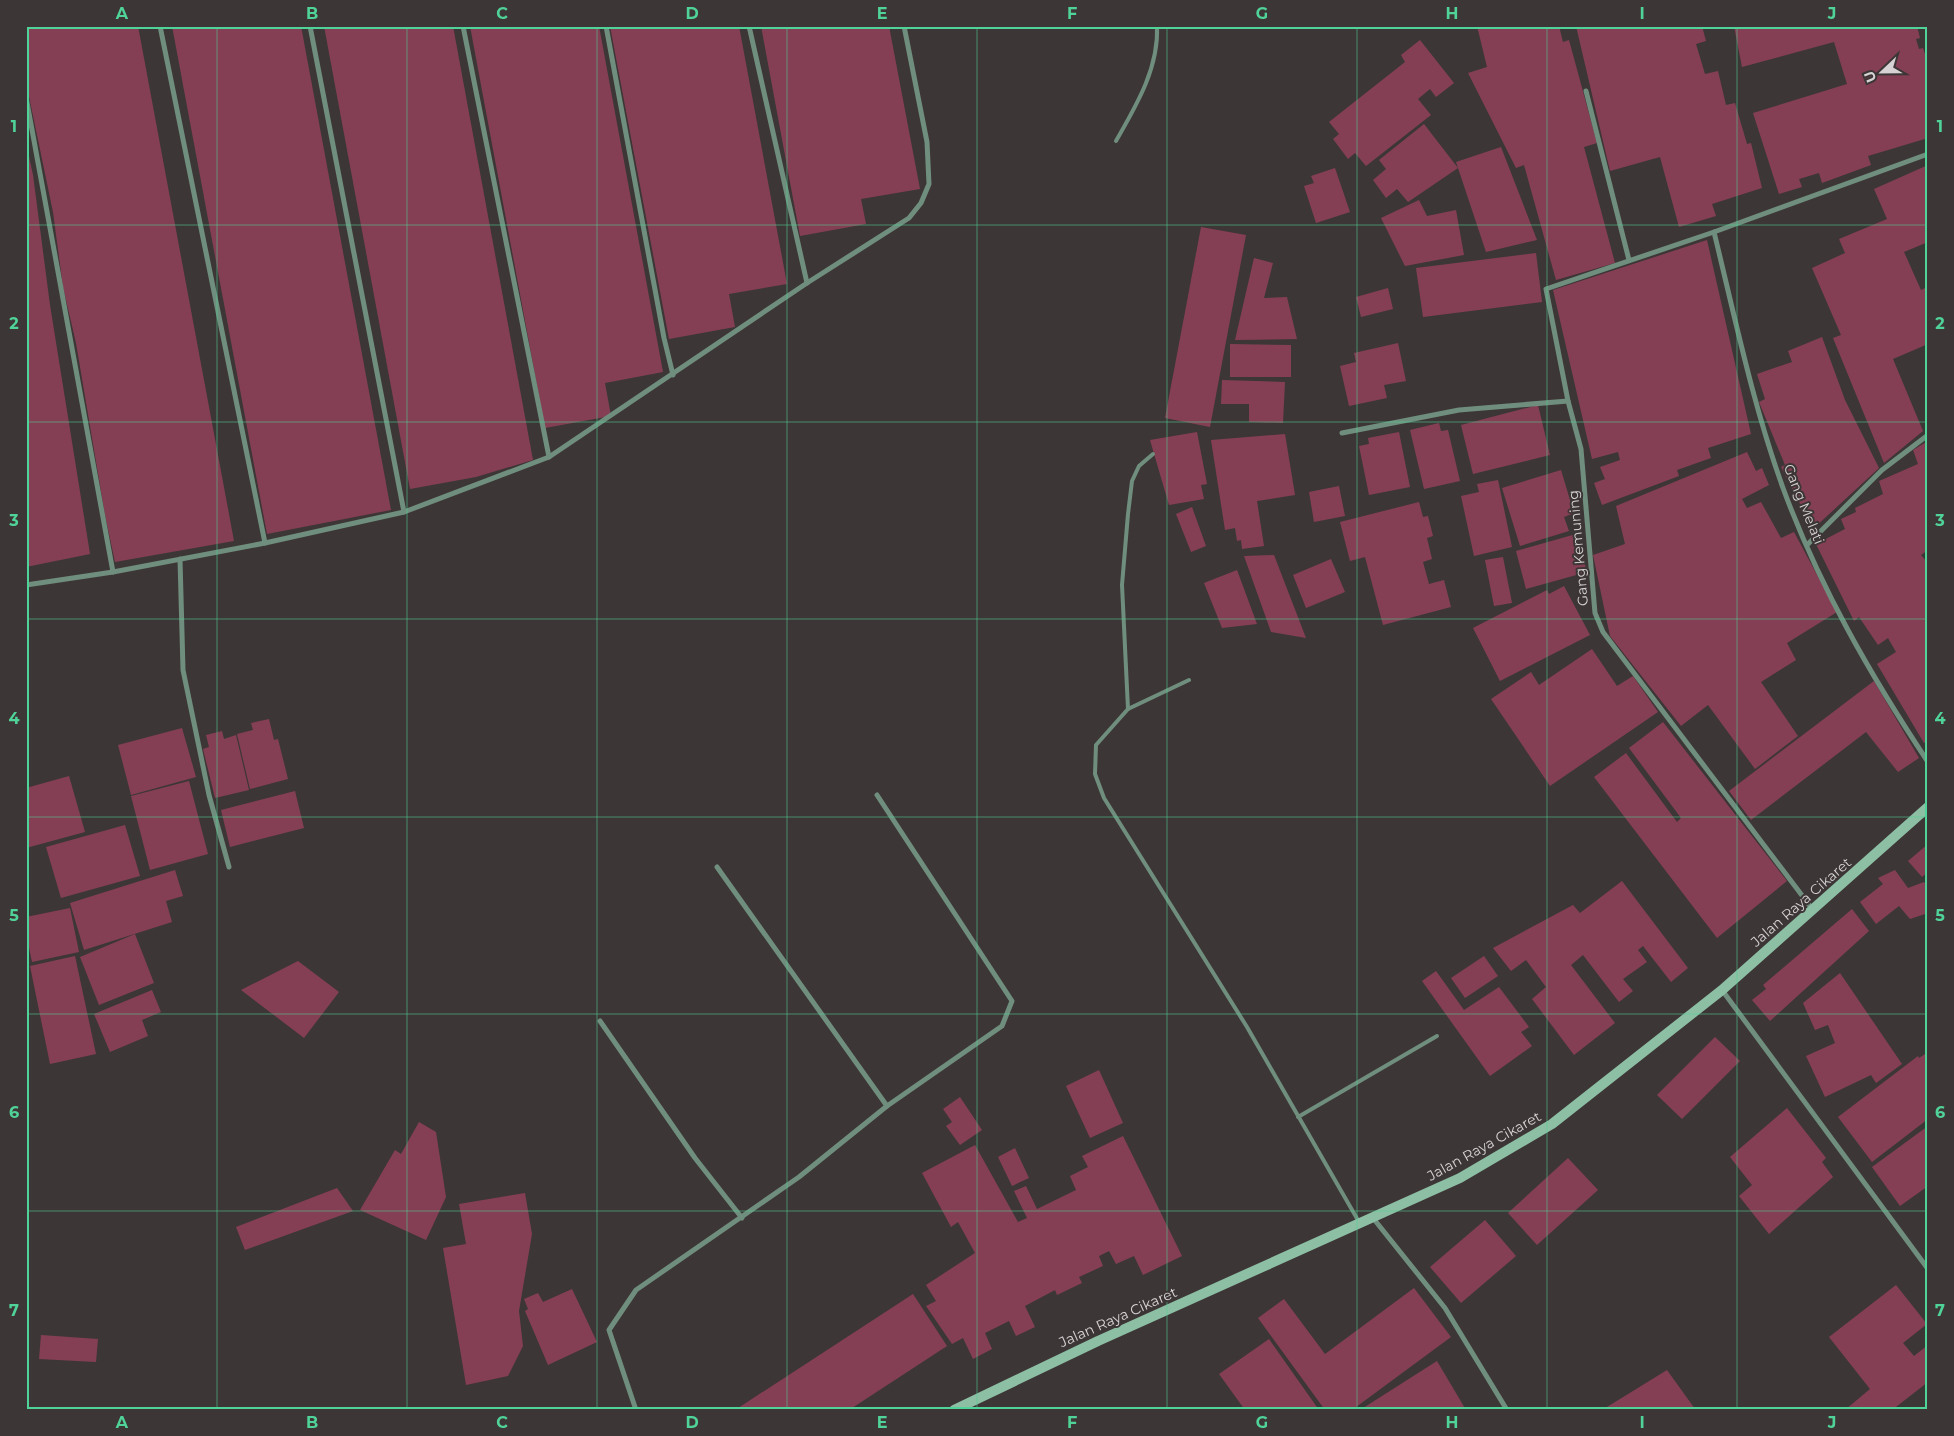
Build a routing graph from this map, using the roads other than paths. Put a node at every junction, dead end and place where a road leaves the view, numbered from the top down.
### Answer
1 (160, 26) edge
2 (310, 26) edge
3 (463, 26) edge
4 (606, 26) edge
5 (749, 26) edge
6 (904, 26) edge
7 (1157, 26) edge
8 (1586, 91) dead end
9 (26, 97) edge
10 (1116, 141) dead end
11 (1928, 154) edge
12 (1714, 232) junction
13 (1629, 260) junction
14 (808, 283) junction
15 (673, 375) junction
16 (1568, 401) junction
17 (1342, 433) dead end
18 (1928, 435) edge
19 (1153, 454) dead end
20 (549, 457) junction
21 (404, 512) junction
22 (265, 543) junction
23 (1807, 545) junction
24 (180, 559) junction
25 (114, 572) junction
26 (26, 585) edge
27 (1189, 680) dead end
28 (1128, 709) junction
29 (1928, 762) edge
30 (877, 795) dead end
31 (1928, 807) edge
32 (229, 867) dead end
33 (717, 867) dead end
34 (1813, 911) junction
35 (1722, 990) junction
36 (600, 1021) dead end
37 (1437, 1036) dead end
38 (887, 1106) junction
39 (1298, 1117) junction
40 (742, 1218) junction
41 (1374, 1218) junction
42 (1361, 1224) junction
43 (1928, 1269) edge
44 (636, 1410) edge
45 (954, 1410) edge
46 (1507, 1410) edge

1 - 22 street
2 - 21 street
3 - 20 street
4 - 15 street
5 - 14 street
6 - 14 street
7 - 10 lane
8 - 13 street
9 - 25 street
11 - 12 street
12 - 13 street
12 - 23 street, Gang Melati
13 - 16 street, Gang Kemuning
14 - 15 street
15 - 20 street
16 - 17 street
16 - 34 street, Gang Kemuning
18 - 23 street
19 - 28 lane
20 - 21 street
21 - 22 street
22 - 24 street
23 - 29 street, Gang Melati
24 - 25 street
24 - 32 street
25 - 26 street
27 - 28 lane
28 - 39 lane
30 - 38 street
31 - 34 main road, Jalan Raya Cikaret
33 - 38 street
34 - 35 main road, Jalan Raya Cikaret
35 - 41 main road, Jalan Raya Cikaret
35 - 43 street
36 - 40 street
37 - 39 lane
38 - 40 street
39 - 42 lane
40 - 44 street
41 - 42 main road, Jalan Raya Cikaret
41 - 46 street
42 - 45 main road, Jalan Raya Cikaret

